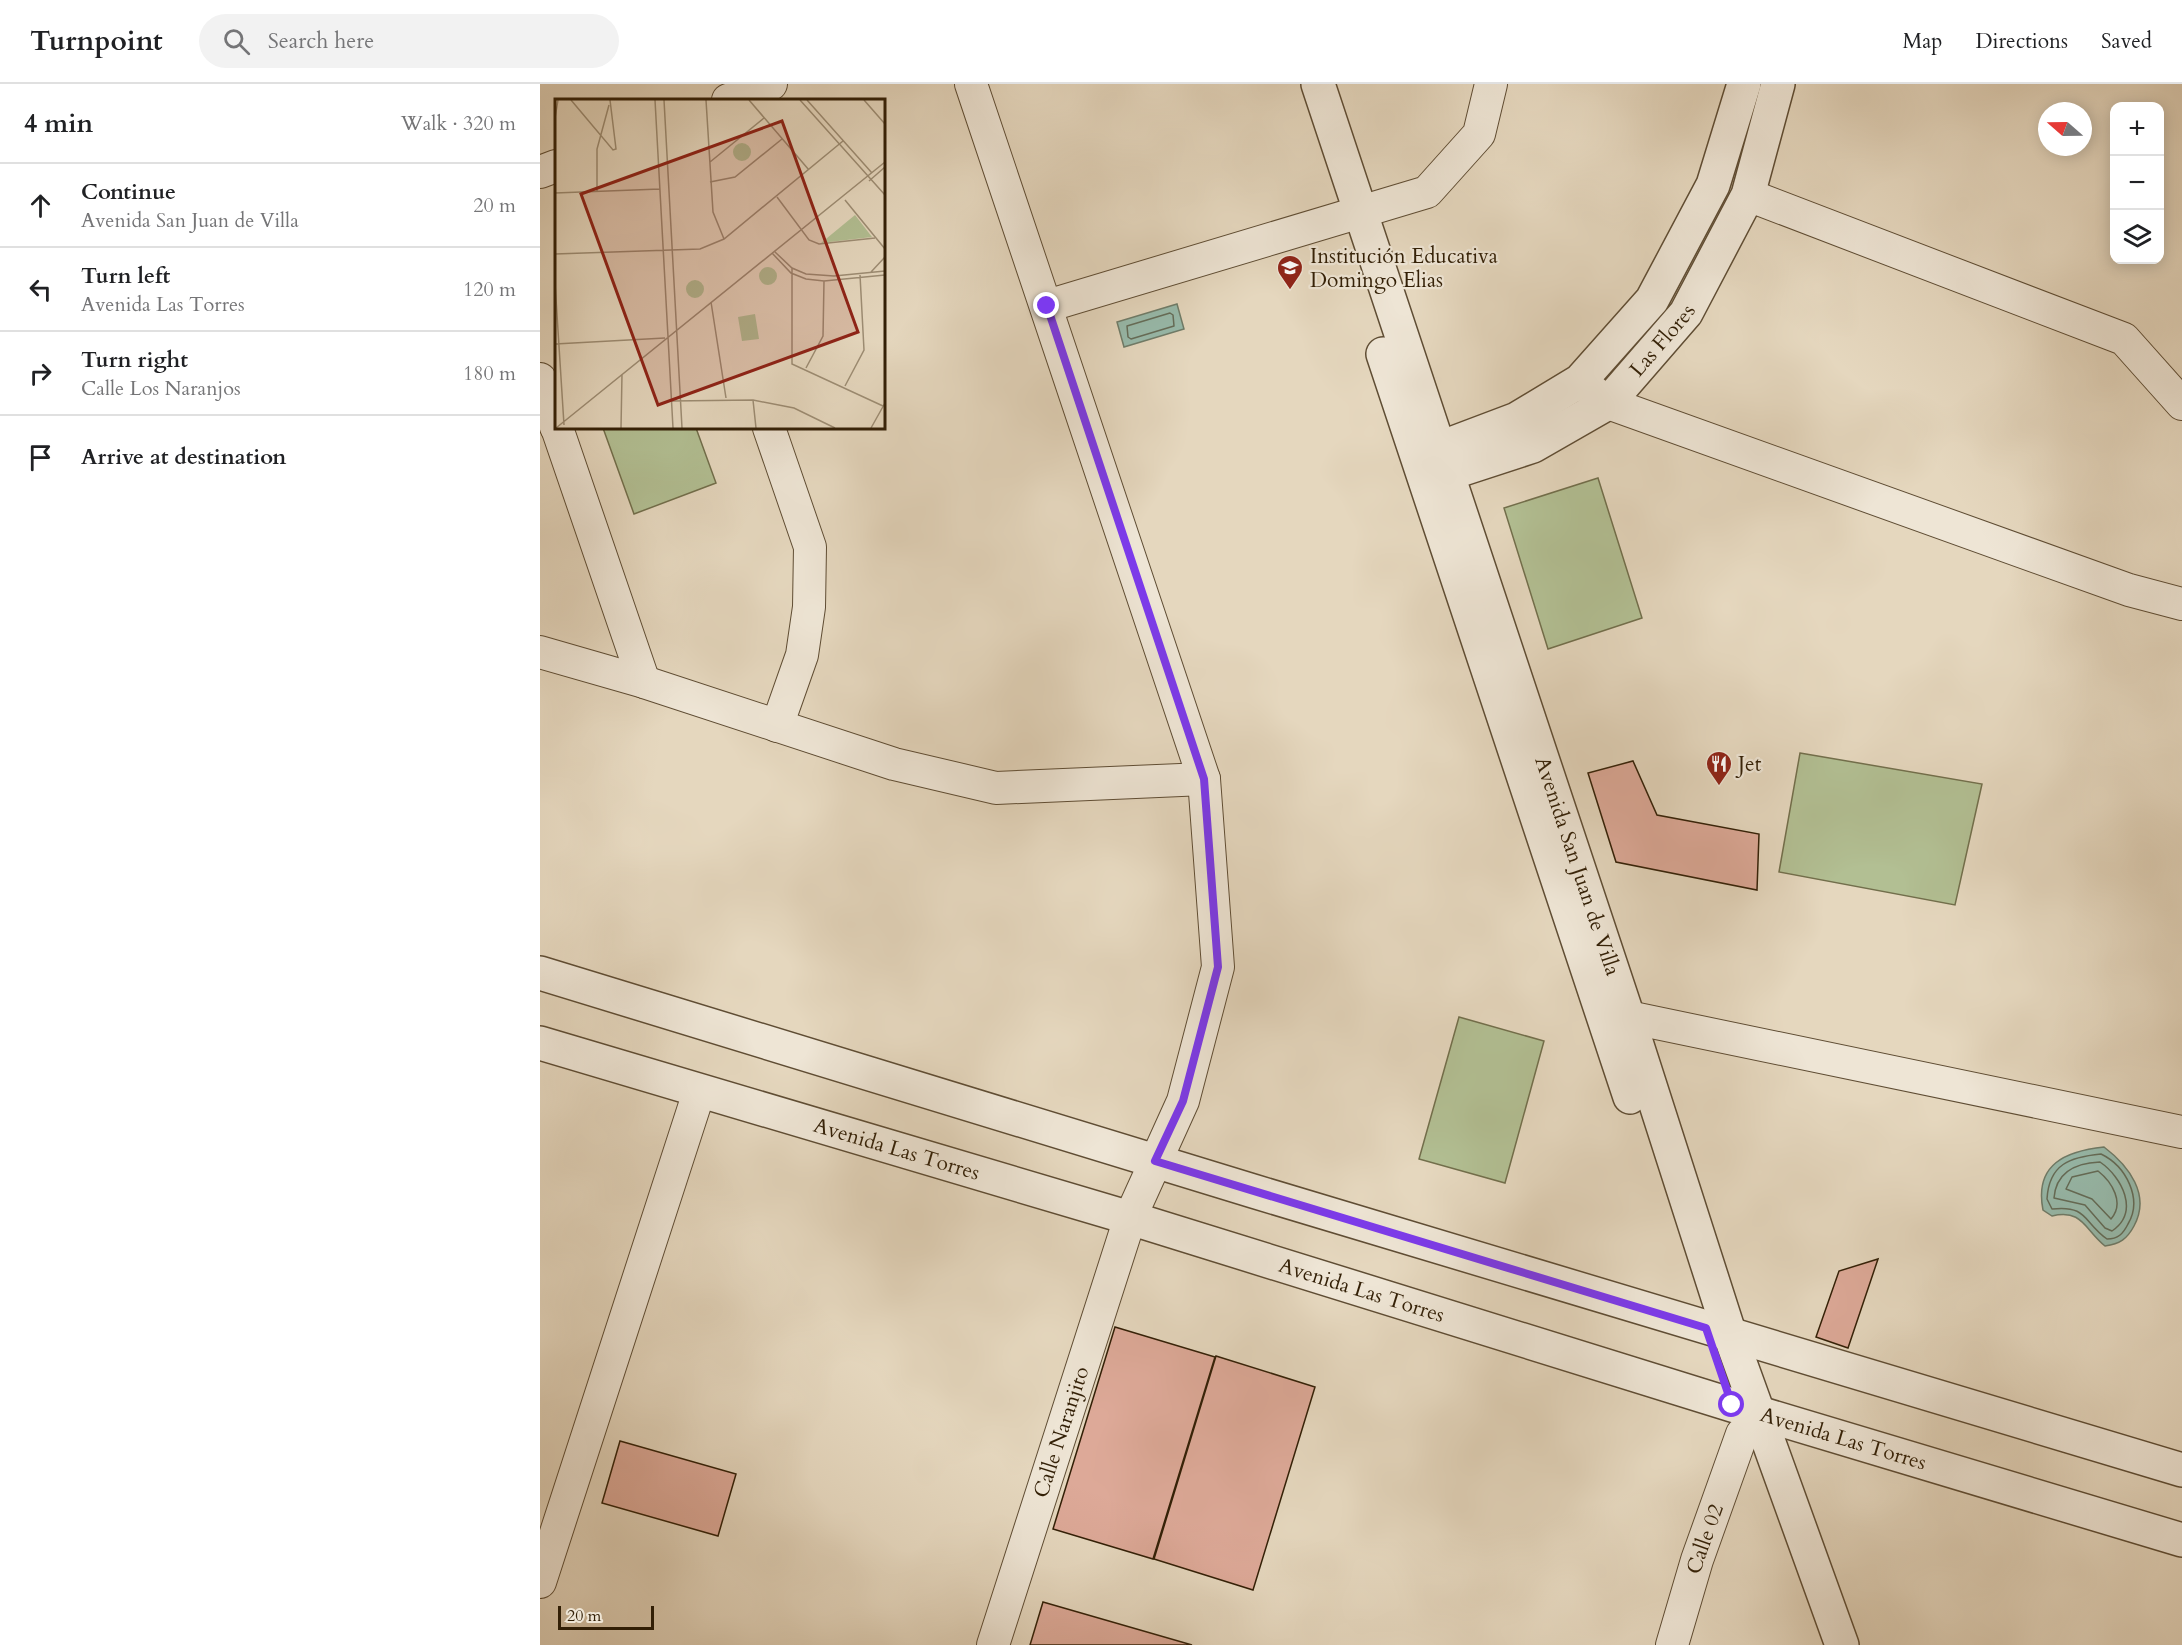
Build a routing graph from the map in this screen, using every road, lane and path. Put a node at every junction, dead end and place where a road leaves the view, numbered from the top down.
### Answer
1 (771, 84) edge
2 (971, 84) edge
3 (1296, 84) edge
4 (1318, 84) edge
5 (1491, 84) edge
6 (1744, 84) edge
7 (1778, 84) edge
8 (731, 99) edge
9 (555, 166) edge
10 (540, 172) edge
11 (1748, 195) junction
12 (1350, 214) junction
13 (1047, 306) junction
14 (540, 379) edge
15 (1580, 381) junction
16 (1608, 403) junction
17 (2182, 404) edge
18 (555, 421) edge
19 (558, 429) edge
20 (769, 429) edge
21 (1432, 466) junction
22 (2182, 604) edge
23 (540, 652) edge
24 (644, 682) junction
25 (777, 726) junction
26 (1204, 779) junction
27 (540, 973) edge
28 (1616, 1019) junction
29 (540, 1043) edge
30 (699, 1092) junction
31 (2182, 1132) edge
32 (1155, 1161) junction
33 (1130, 1218) junction
34 (1718, 1331) junction
35 (1743, 1417) junction
36 (2182, 1470) edge
37 (549, 1524) edge
38 (2182, 1540) edge
39 (540, 1582) edge
40 (993, 1645) edge
41 (1672, 1645) edge
42 (1818, 1645) edge
43 (1842, 1645) edge

1 - 8 street
2 - 13 street, Calle Naranjito
3 - 12 street, Avenida San Juan de Villa
4 - 12 street, Avenida San Juan de Villa
5 - 12 street
6 - 15 street, Las Flores
7 - 11 street, Las Flores
9 - 10 street
11 - 16 street, Las Flores
11 - 17 street
12 - 13 street
12 - 21 street, Avenida San Juan de Villa
13 - 26 street, Calle Naranjito
14 - 18 street
15 - 16 street
15 - 21 street, Las Flores
16 - 21 street, Las Flores
16 - 22 street
19 - 24 street
20 - 25 street
21 - 28 street, Avenida San Juan de Villa
23 - 24 street
24 - 25 street
25 - 26 street
26 - 32 street, Calle Naranjito
27 - 32 street
28 - 31 street
28 - 34 street, Avenida San Juan de Villa
29 - 30 street, Avenida Las Torres
30 - 33 street, Avenida Las Torres
30 - 37 street
32 - 33 street, Calle Naranjito
32 - 34 street
33 - 35 street, Avenida Las Torres
33 - 40 street, Calle Naranjito
34 - 35 street, Avenida San Juan de Villa
34 - 36 street
35 - 38 street, Avenida Las Torres
35 - 41 street, Calle 02
35 - 42 street, Avenida San Juan de Villa
35 - 43 street, Avenida San Juan de Villa
37 - 39 street

